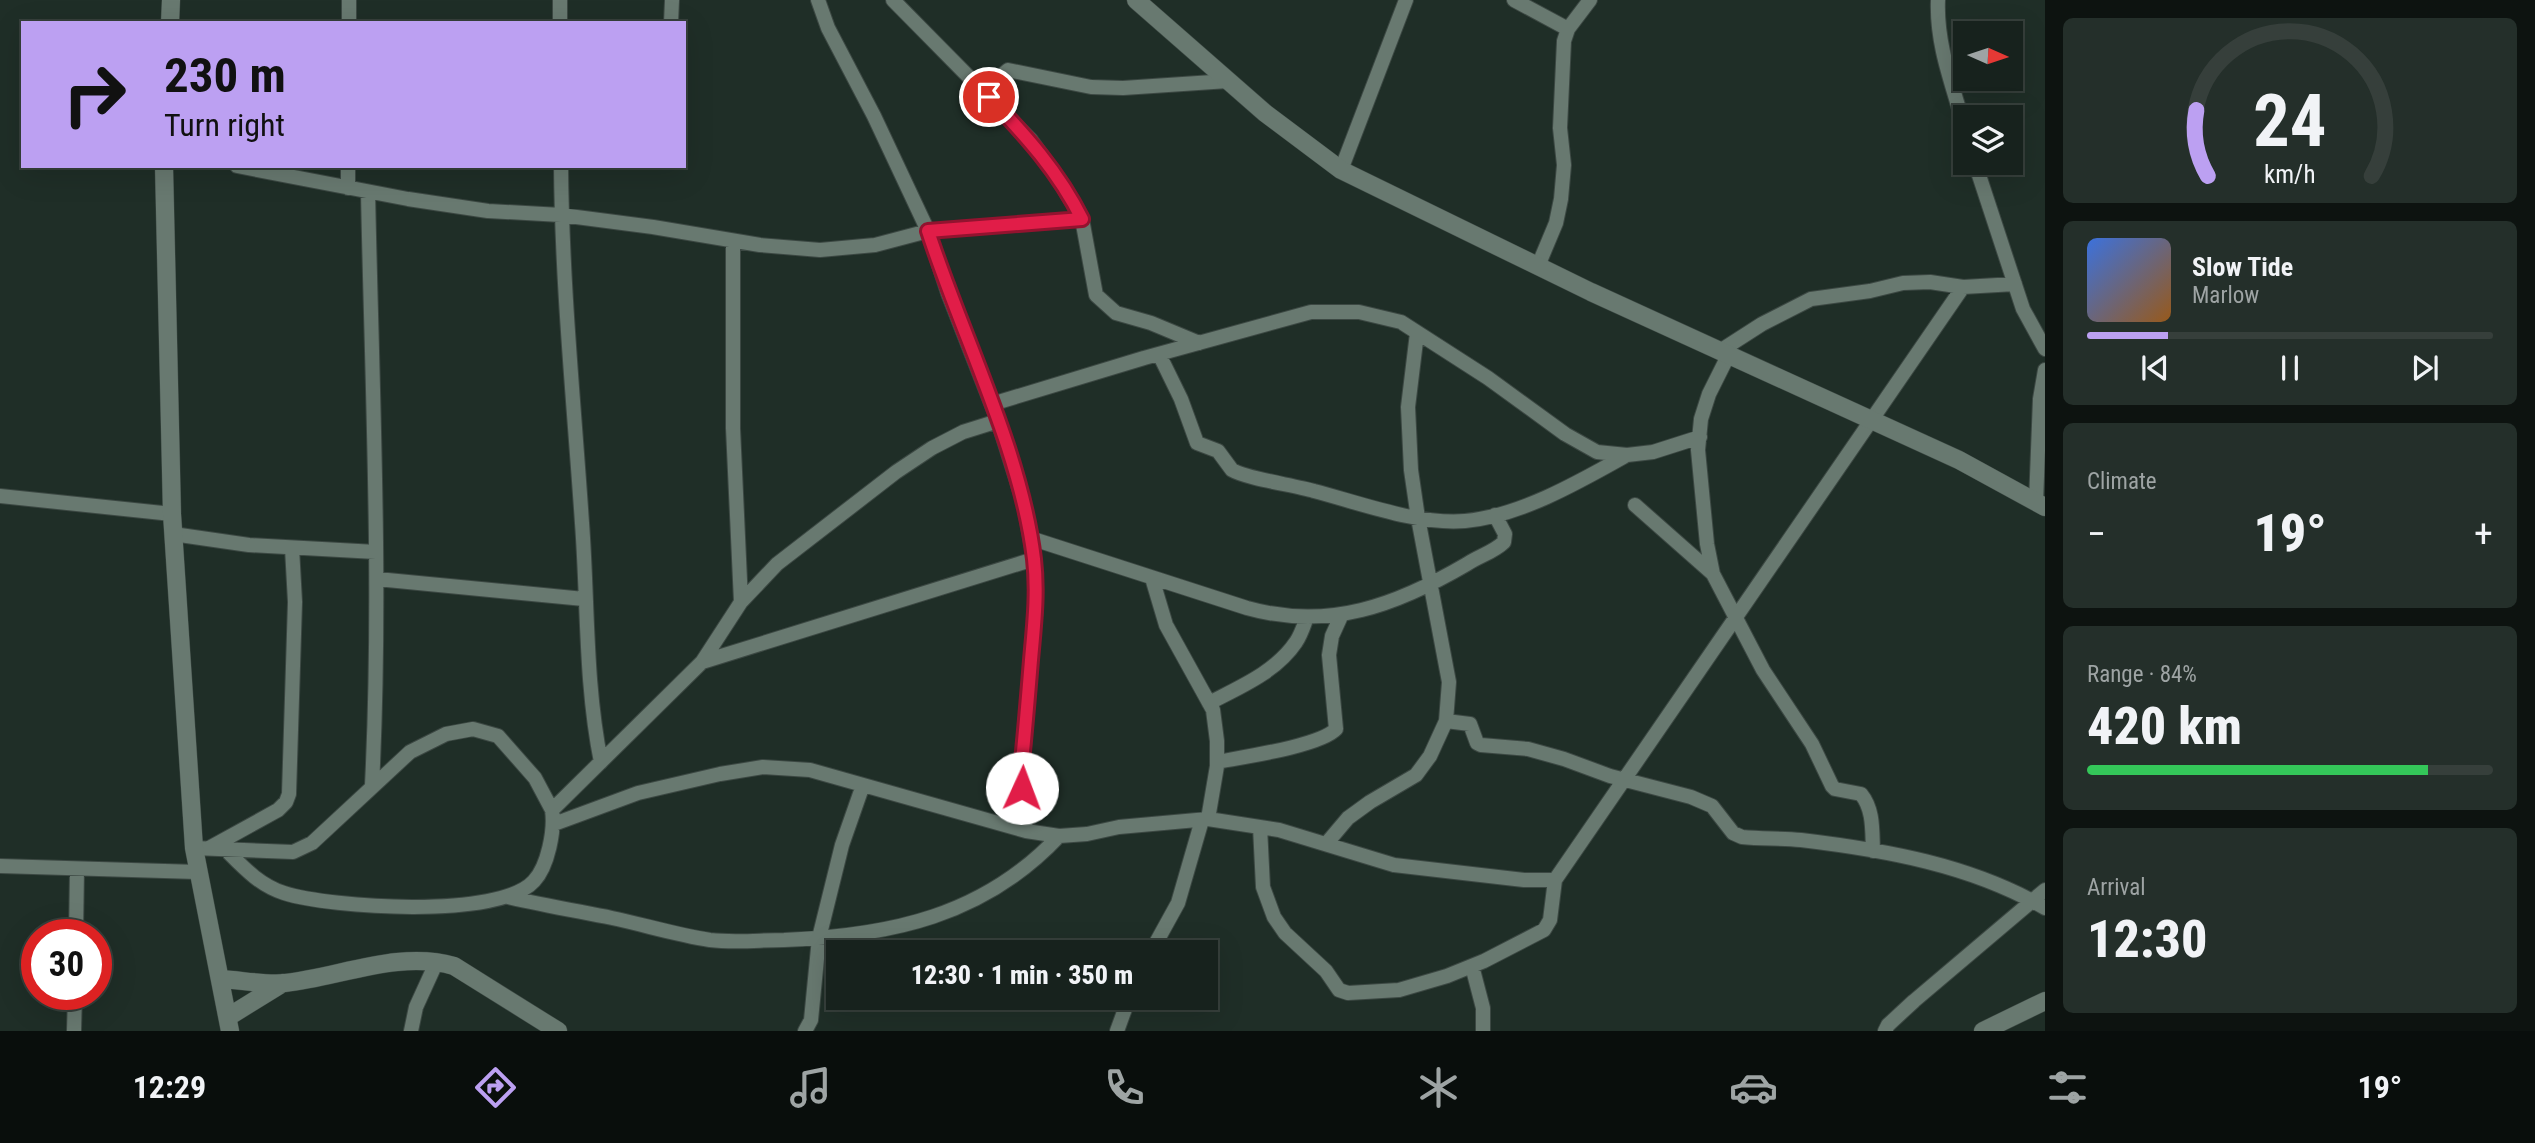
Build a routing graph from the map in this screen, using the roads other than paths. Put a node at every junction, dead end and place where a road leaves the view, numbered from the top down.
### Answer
1 (171, 0) edge
2 (349, 0) edge
3 (560, 0) edge
4 (671, 0) edge
5 (818, 0) edge
6 (893, 0) edge
7 (1136, 0) edge
8 (1406, 0) edge
9 (1514, 0) edge
10 (1590, 0) edge
11 (1938, 0) edge
12 (170, 21) edge
13 (349, 21) edge
14 (560, 21) edge
15 (671, 21) edge
16 (1568, 29) junction
17 (1228, 81) junction
18 (989, 97) junction
19 (1957, 105) edge
20 (164, 168) edge
21 (247, 168) edge
22 (348, 168) edge
23 (561, 168) edge
24 (1341, 170) junction
25 (1979, 175) edge
26 (348, 188) junction
27 (368, 191) junction
28 (561, 215) junction
29 (1082, 219) junction
30 (928, 231) junction
31 (733, 242) junction
32 (1538, 266) junction
33 (2015, 284) junction
34 (1963, 287) junction
35 (1418, 333) junction
36 (1199, 343) junction
37 (2045, 349) edge
38 (1725, 353) junction
39 (1158, 354) junction
40 (2045, 370) edge
41 (992, 404) junction
42 (1872, 419) junction
43 (998, 421) junction
44 (1700, 437) junction
45 (1627, 455) junction
46 (0, 496) edge
47 (1635, 505) dead end
48 (2040, 505) edge
49 (172, 514) junction
50 (1494, 515) junction
51 (1418, 518) junction
52 (173, 534) junction
53 (1030, 538) junction
54 (292, 548) junction
55 (376, 552) junction
56 (1034, 559) junction
57 (1713, 574) junction
58 (377, 579) junction
59 (1152, 579) junction
60 (1432, 584) junction
61 (584, 599) junction
62 (741, 602) junction
63 (1342, 614) junction
64 (1307, 617) junction
65 (1735, 618) junction
66 (702, 662) junction
67 (1209, 703) junction
68 (1446, 721) junction
69 (601, 762) junction
70 (1217, 762) junction
71 (1624, 779) junction
72 (372, 785) junction
73 (863, 785) junction
74 (553, 817) junction
75 (1205, 820) junction
76 (1260, 827) junction
77 (1026, 831) junction
78 (1059, 836) junction
79 (1326, 844) junction
80 (210, 848) junction
81 (1873, 851) junction
82 (0, 866) edge
83 (77, 869) junction
84 (197, 872) junction
85 (1555, 880) junction
86 (2045, 890) edge
87 (508, 897) junction
88 (2032, 901) junction
89 (2045, 908) edge
90 (76, 919) edge
91 (819, 938) junction
92 (1158, 940) edge
93 (437, 961) junction
94 (1472, 966) junction
95 (220, 979) junction
96 (283, 983) junction
97 (2045, 1001) edge
98 (75, 1010) edge
99 (1125, 1010) edge
100 (229, 1024) edge
101 (74, 1031) edge
102 (411, 1031) edge
103 (558, 1031) edge
104 (805, 1031) edge
105 (1117, 1031) edge
106 (1483, 1031) edge
107 (1885, 1031) edge
108 (1983, 1031) edge

1 - 12 street
2 - 13 street
3 - 14 street
4 - 15 street
5 - 30 street
6 - 18 street
7 - 17 street
8 - 24 street
9 - 16 street
10 - 16 street
11 - 19 street
16 - 32 street
17 - 18 street
17 - 24 street
18 - 29 street
20 - 49 street
21 - 26 street
22 - 26 street
23 - 28 street
24 - 32 street
25 - 33 street
26 - 27 street
27 - 28 street
27 - 55 street
28 - 31 street
28 - 61 street
29 - 30 street
29 - 36 street
30 - 31 street
30 - 41 street
31 - 62 street
32 - 38 street
33 - 34 street
33 - 37 street
34 - 38 street
34 - 42 street
35 - 36 street
35 - 45 street
35 - 51 street
36 - 39 street
38 - 42 street
38 - 44 street
39 - 41 street
39 - 51 street
40 - 48 street
41 - 43 street
42 - 48 street
42 - 65 street
43 - 53 street
43 - 62 street
44 - 45 street
44 - 57 street
45 - 50 street
46 - 49 street
47 - 57 street
49 - 52 street
50 - 51 street
50 - 60 street
51 - 60 street
52 - 54 street
52 - 80 street
53 - 56 street
53 - 59 street
54 - 55 street
54 - 80 street
55 - 58 street
56 - 66 street
56 - 77 street
57 - 65 street
58 - 61 street
58 - 72 street
59 - 64 street
59 - 67 street
60 - 63 street
60 - 68 street
61 - 69 street
62 - 66 street
63 - 64 street
63 - 70 street
64 - 67 street
65 - 71 street
65 - 81 street
66 - 69 street
67 - 70 street
68 - 71 street
68 - 79 street
69 - 74 street
70 - 75 street
71 - 81 street
71 - 85 street
72 - 74 street
72 - 80 street
73 - 74 street
73 - 77 street
73 - 91 street
74 - 87 street
75 - 76 street
75 - 78 street
75 - 92 street
76 - 79 street
76 - 94 street
77 - 78 street
78 - 91 street
79 - 85 street
80 - 84 street
80 - 87 street
81 - 88 street
82 - 83 street
83 - 84 street
83 - 90 street
84 - 95 street
85 - 94 street
86 - 88 street
87 - 91 street
88 - 89 street
88 - 107 street
91 - 104 street
93 - 96 street
93 - 102 street
93 - 103 street
94 - 106 street
95 - 96 street
95 - 100 street
96 - 100 street
97 - 108 street
98 - 101 street
99 - 105 street

